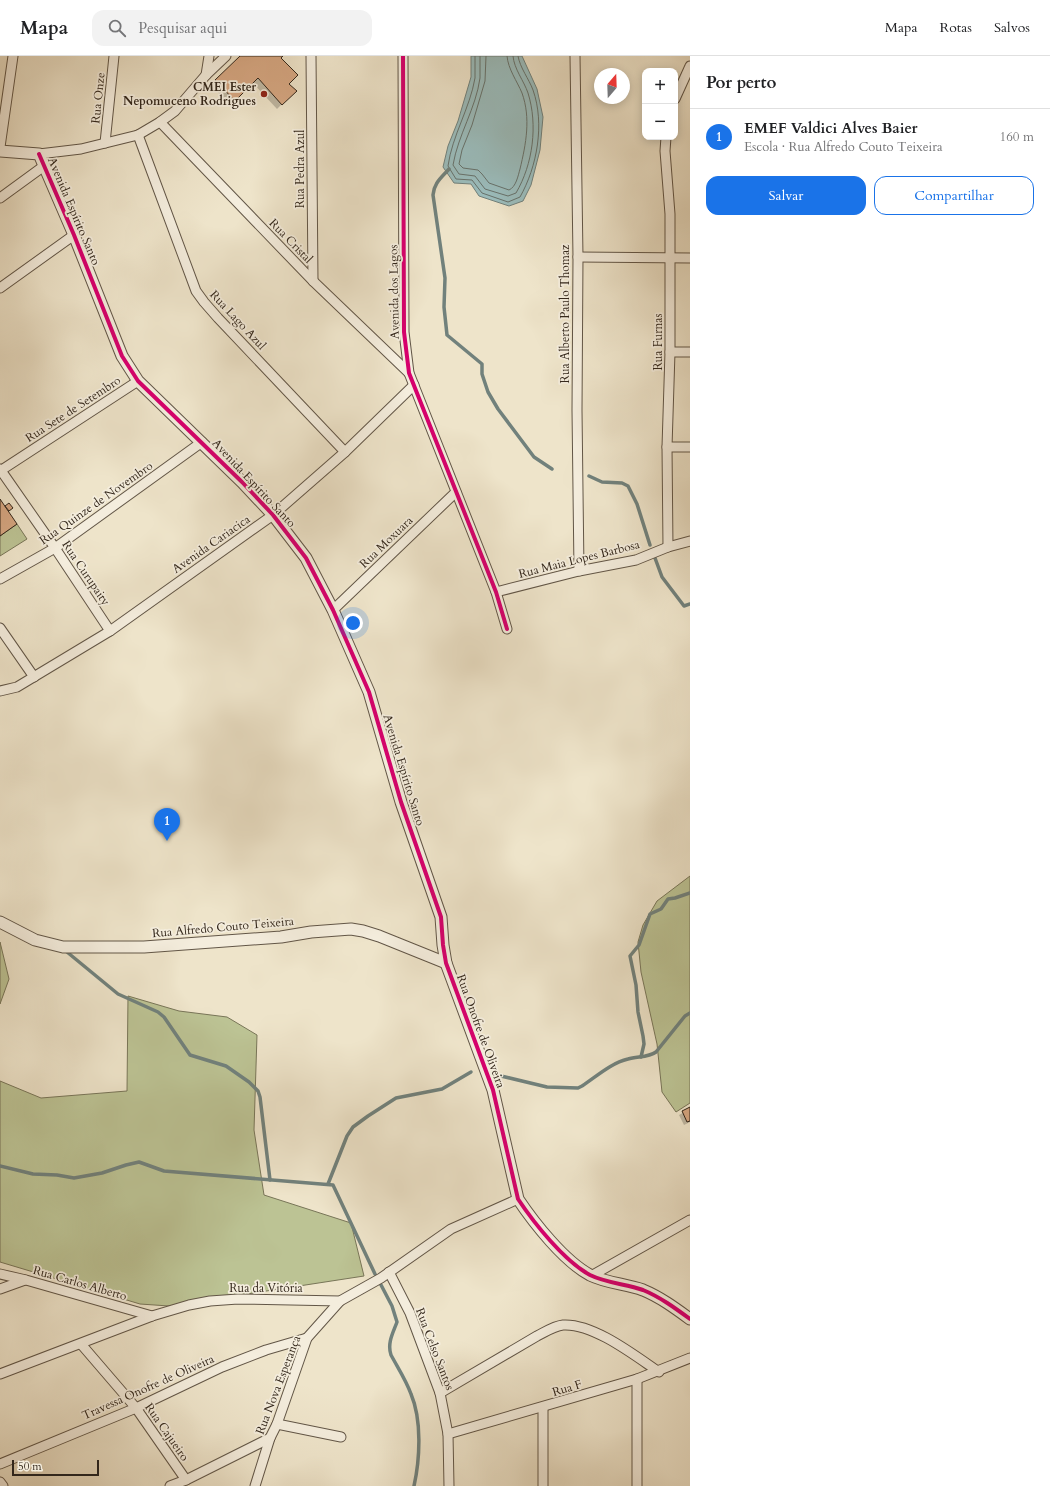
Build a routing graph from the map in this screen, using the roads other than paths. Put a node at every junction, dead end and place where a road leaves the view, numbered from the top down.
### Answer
1 (13, 56) edge
2 (114, 56) edge
3 (209, 56) edge
4 (226, 56) edge
5 (311, 56) edge
6 (403, 56) edge
7 (575, 56) edge
8 (690, 66) edge
9 (206, 75) junction
10 (678, 92) edge
11 (160, 122) junction
12 (138, 135) junction
13 (666, 140) edge
14 (105, 143) junction
15 (0, 147) edge
16 (0, 151) edge
17 (39, 154) junction
18 (44, 166) junction
19 (0, 198) edge
20 (74, 235) junction
21 (578, 257) junction
22 (669, 258) junction
23 (690, 258) edge
24 (313, 281) junction
25 (0, 288) edge
26 (670, 352) junction
27 (690, 352) edge
28 (409, 373) junction
29 (138, 380) junction
30 (414, 385) junction
31 (202, 442) junction
32 (667, 447) junction
33 (690, 447) edge
34 (344, 452) junction
35 (0, 470) edge
36 (456, 492) junction
37 (273, 515) junction
38 (690, 541) edge
39 (668, 547) junction
40 (55, 548) junction
41 (579, 571) junction
42 (0, 579) edge
43 (496, 592) junction
44 (333, 610) junction
45 (0, 628) edge
46 (507, 630) dead end
47 (110, 631) junction
48 (34, 677) junction
49 (0, 691) edge
50 (0, 922) edge
51 (446, 963) junction
52 (518, 1199) junction
53 (690, 1220) edge
54 (389, 1272) junction
55 (0, 1274) edge
56 (591, 1276) junction
57 (26, 1280) junction
58 (0, 1289) edge
59 (340, 1301) junction
60 (152, 1316) junction
61 (690, 1319) edge
62 (307, 1338) junction
63 (81, 1344) junction
64 (690, 1358) edge
65 (659, 1372) junction
66 (0, 1374) edge
67 (637, 1379) junction
68 (440, 1393) junction
69 (136, 1408) junction
70 (543, 1408) junction
71 (277, 1424) junction
72 (448, 1434) junction
73 (341, 1437) dead end
74 (270, 1438) junction
75 (0, 1464) edge
76 (186, 1480) junction
77 (0, 1482) edge
78 (3, 1486) edge
79 (170, 1486) edge
80 (255, 1486) edge
81 (449, 1486) edge
82 (543, 1486) edge
83 (637, 1486) edge

1 - 15 street
2 - 14 street, Rua Onze
3 - 9 street
4 - 9 street
5 - 24 street, Rua Pedra Azul
6 - 28 street, Avenida dos Lagos
7 - 21 street, Rua Alberto Paulo Thomaz
8 - 10 street
9 - 11 street
11 - 12 street
11 - 24 street, Rua Cristal
12 - 14 street
12 - 34 street, Rua Lago Azul
13 - 22 street, Rua Furnas
14 - 17 street
16 - 17 street
17 - 18 street, Avenida Espírito Santo
18 - 19 street
18 - 20 street, Avenida Espírito Santo
20 - 25 street
20 - 29 street, Avenida Espírito Santo
21 - 22 street
21 - 41 street, Rua Alberto Paulo Thomaz
22 - 23 street
22 - 26 street, Rua Furnas
24 - 28 street, Rua Cristal
26 - 27 street
26 - 32 street, Rua Furnas
28 - 30 street, Avenida dos Lagos
29 - 31 street, Avenida Espírito Santo
29 - 35 street, Rua Sete de Setembro
30 - 34 street, Avenida Cariacica
30 - 36 street, Avenida dos Lagos
31 - 37 street, Avenida Espírito Santo
31 - 40 street, Rua Quinze de Novembro
32 - 33 street
32 - 39 street, Rua Furnas
34 - 37 street, Avenida Cariacica
35 - 40 street, Rua Curupaity
36 - 43 street, Avenida dos Lagos
36 - 44 street, Rua Moxuara
37 - 44 street, Avenida Espírito Santo
37 - 47 street, Avenida Cariacica
38 - 39 street, Rua Maia Lopes Barbosa
39 - 41 street, Rua Maia Lopes Barbosa
40 - 42 street, Rua Quinze de Novembro
40 - 47 street, Rua Curupaity
41 - 43 street, Rua Maia Lopes Barbosa
43 - 46 street, Avenida dos Lagos
44 - 51 street, Avenida Espírito Santo
45 - 48 street
47 - 48 street, Avenida Cariacica
48 - 49 street, Avenida Cariacica
50 - 51 street, Rua Alfredo Couto Teixeira
51 - 52 street, Rua Onofre de Oliveira
52 - 54 street
52 - 56 street
53 - 56 street
54 - 59 street
54 - 68 street, Rua Celso Santos
55 - 57 street, Rua Carlos Alberto
56 - 61 street
57 - 58 street
57 - 60 street, Rua Carlos Alberto
59 - 60 street, Rua da Vitória
59 - 62 street, Rua Nova Esperança
60 - 63 street, Rua da Vitória
62 - 69 street, Travessa Onofre de Oliveira
62 - 71 street, Rua Nova Esperança
63 - 66 street, Rua da Vitória
63 - 69 street, Rua Cajueiro
64 - 65 street, Rua F
65 - 67 street, Rua F
65 - 68 street
67 - 70 street, Rua F
67 - 83 street
68 - 72 street, Rua Celso Santos
69 - 75 street, Travessa Onofre de Oliveira
69 - 76 street, Rua Cajueiro
70 - 72 street, Rua F
70 - 82 street
71 - 73 street
71 - 74 street, Rua Nova Esperança
72 - 81 street, Rua Celso Santos
74 - 76 street
74 - 80 street, Rua Nova Esperança
76 - 79 street
77 - 78 street

